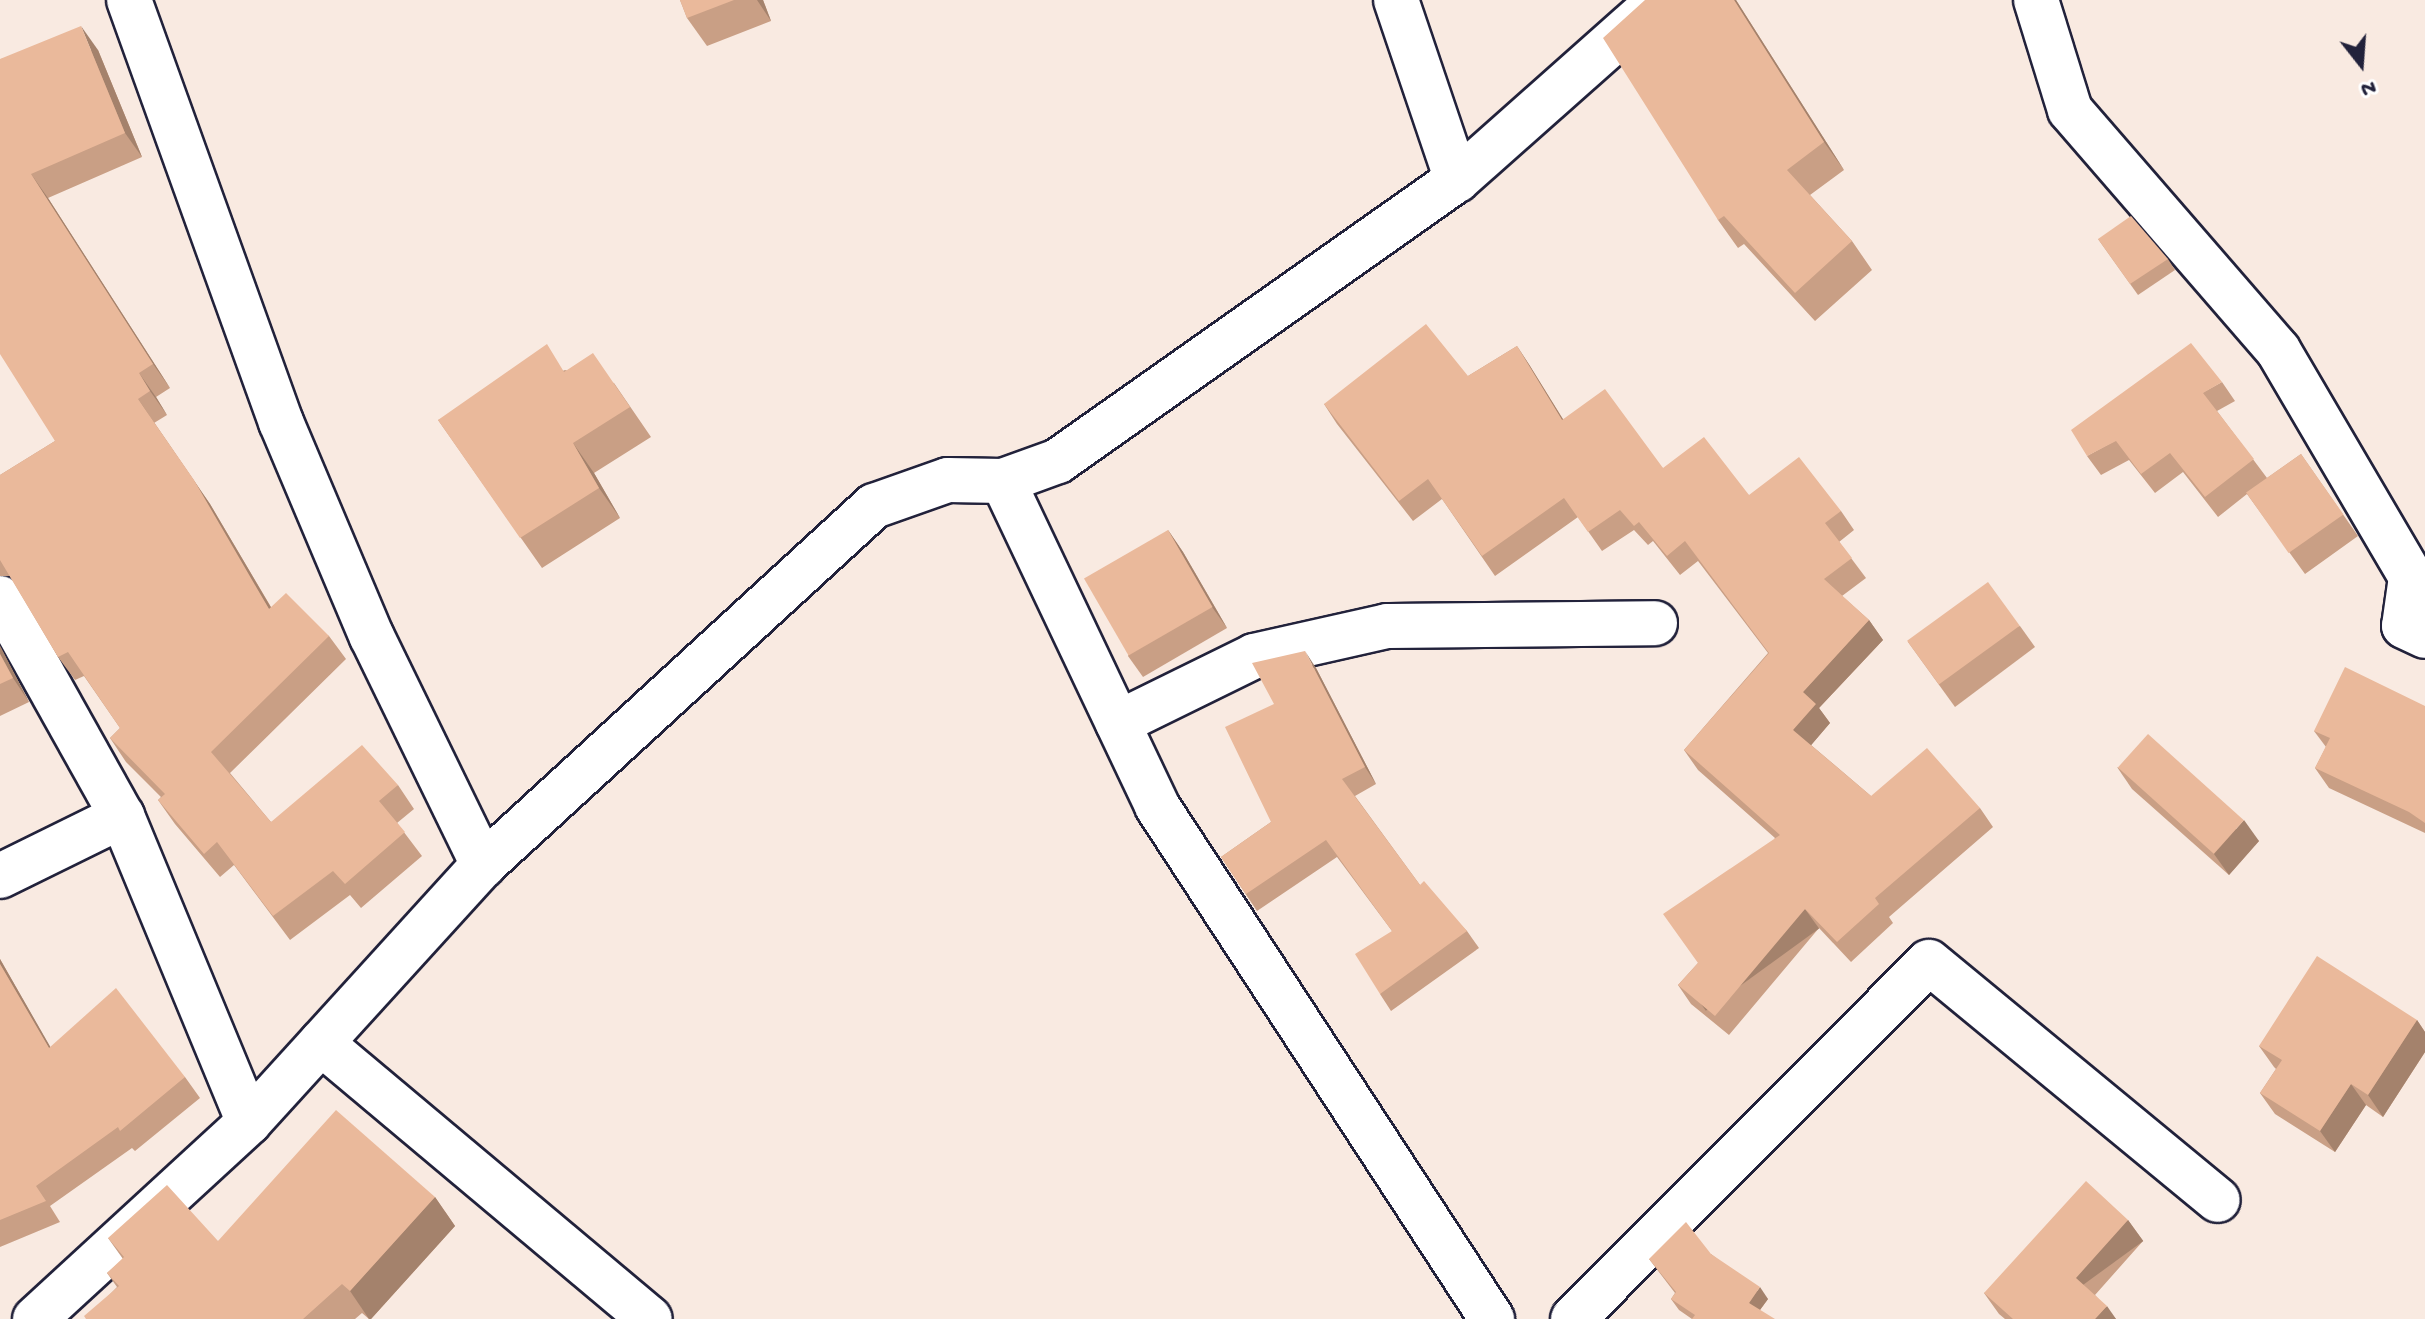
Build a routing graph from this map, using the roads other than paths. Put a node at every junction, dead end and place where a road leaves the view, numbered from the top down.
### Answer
1 (129, 0) edge
2 (1396, 0) edge
3 (1660, 0) edge
4 (2036, 0) edge
5 (1457, 180) junction
6 (1003, 481) junction
7 (0, 598) edge
8 (1655, 623) dead end
9 (2425, 636) edge
10 (1118, 723) junction
11 (122, 816) junction
12 (483, 865) junction
13 (0, 876) edge
14 (321, 1043) junction
15 (249, 1122) junction
16 (2218, 1200) dead end
17 (35, 1319) edge
18 (650, 1319) edge
19 (1492, 1319) edge
20 (1573, 1319) edge

1 - 12 street
2 - 5 street
3 - 5 street
4 - 9 street
5 - 6 street
6 - 10 street
6 - 12 street
7 - 11 street
8 - 10 street
10 - 19 street
11 - 13 street
11 - 15 street
12 - 14 street
14 - 15 street
14 - 18 street
15 - 17 street
16 - 20 street

